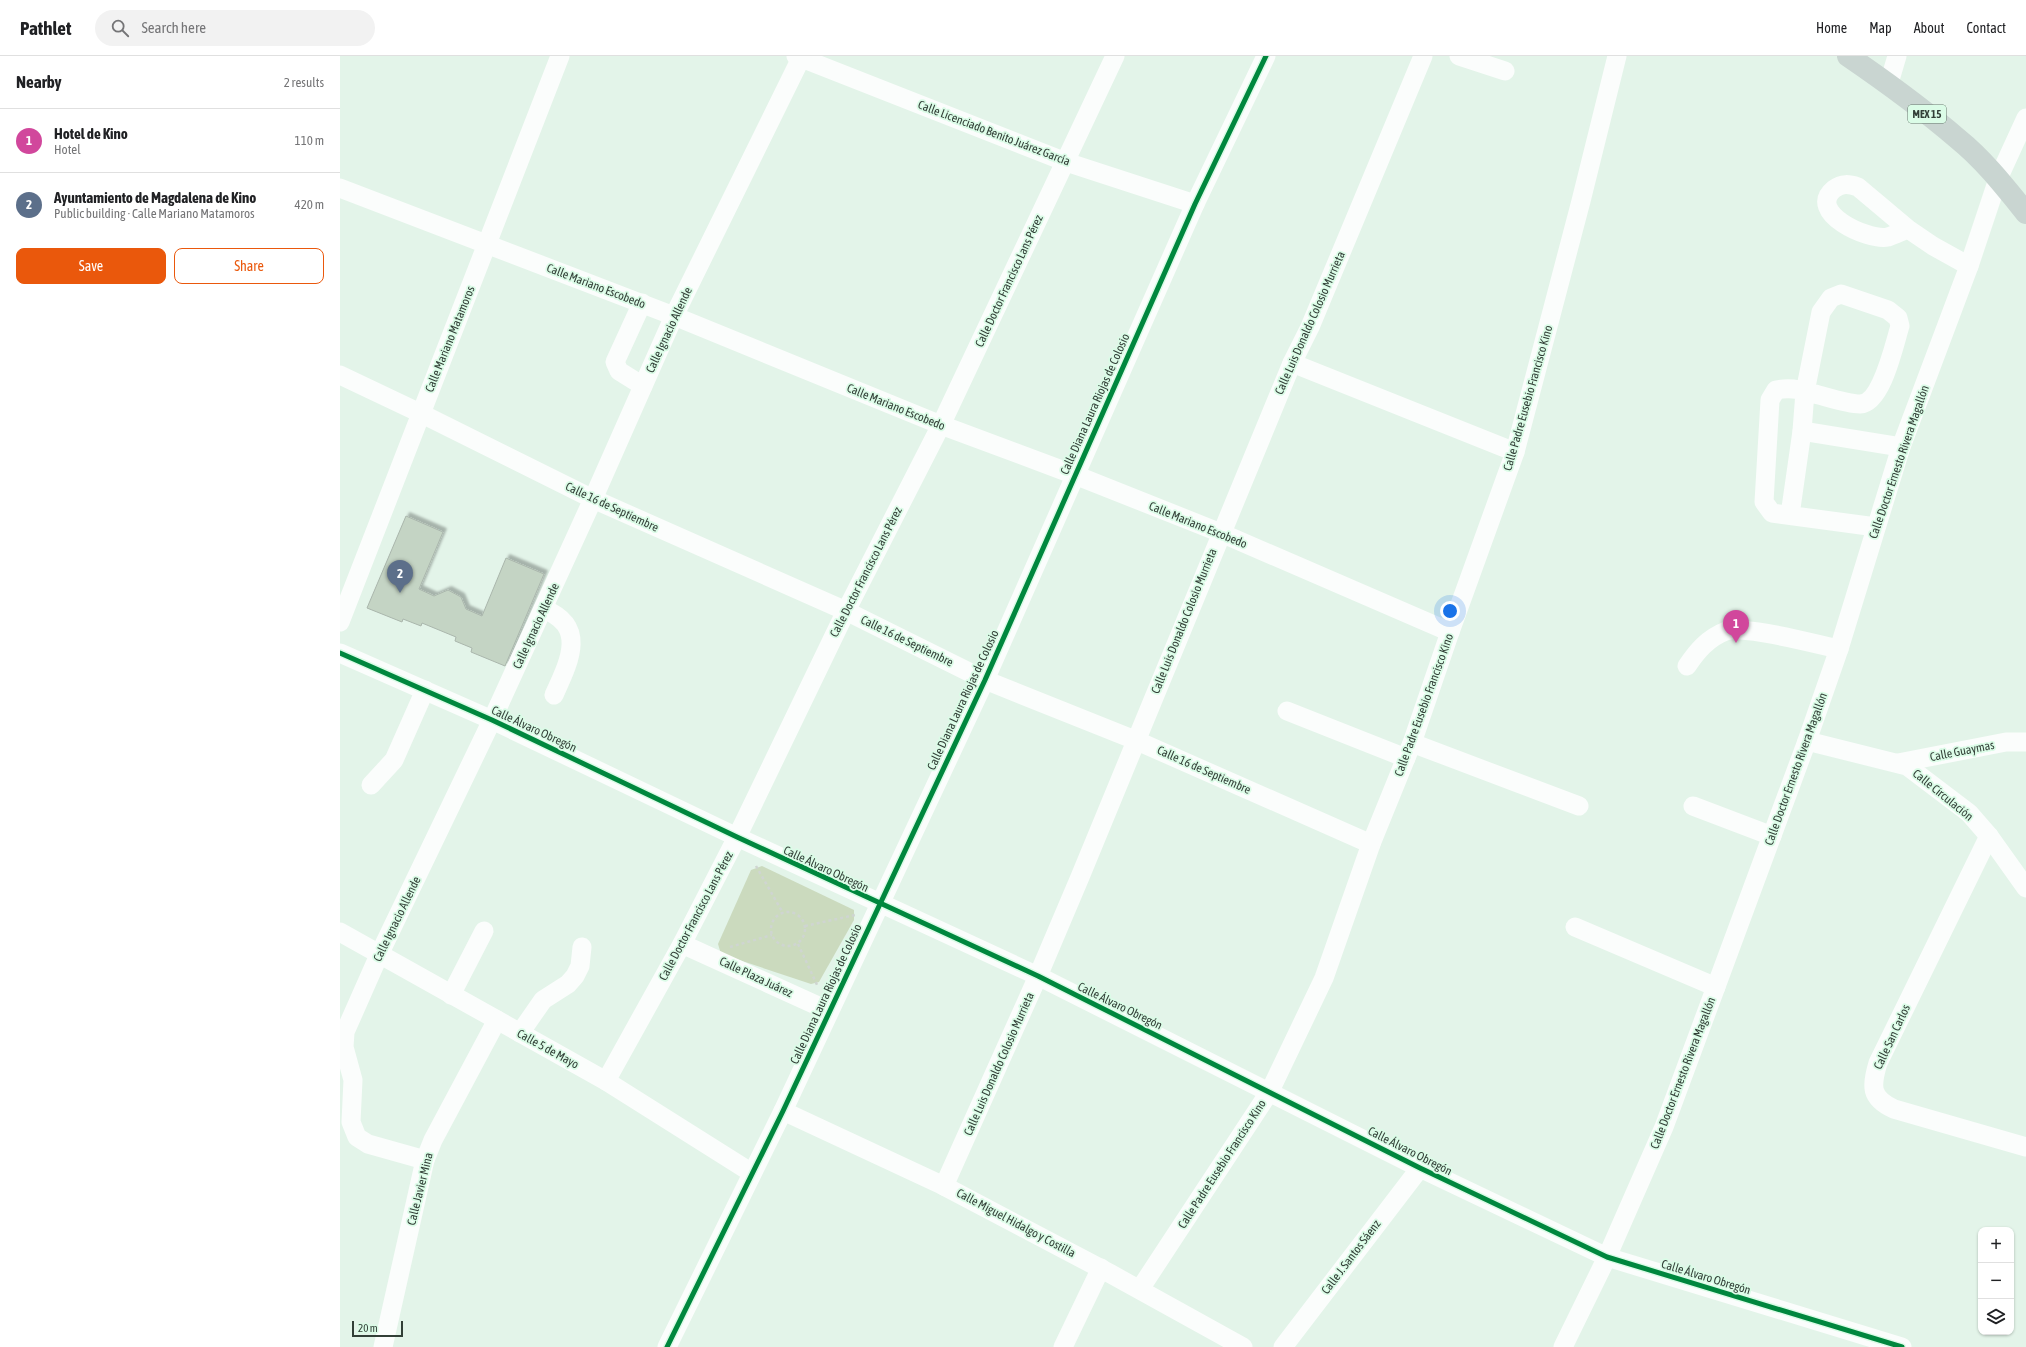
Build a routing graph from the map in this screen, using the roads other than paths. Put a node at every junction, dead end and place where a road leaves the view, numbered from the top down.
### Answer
1 (560, 56) edge
2 (1115, 56) edge
3 (1266, 56) edge
4 (1423, 56) edge
5 (1459, 56) edge
6 (1617, 56) edge
7 (1848, 56) edge
8 (1897, 56) edge
9 (800, 57) edge
10 (1505, 71) dead end
11 (1889, 83) junction
12 (2026, 118) edge
13 (1066, 162) junction
14 (1998, 179) junction
15 (340, 188) edge
16 (1194, 204) junction
17 (2026, 213) edge
18 (1908, 229) dead end
19 (489, 245) junction
20 (1969, 266) junction
21 (642, 303) junction
22 (674, 316) junction
23 (1292, 363) junction
24 (340, 375) edge
25 (643, 386) junction
26 (1805, 392) junction
27 (420, 413) junction
28 (941, 425) junction
29 (1802, 432) junction
30 (1901, 447) junction
31 (1515, 452) junction
32 (1075, 475) junction
33 (593, 499) junction
34 (1790, 515) junction
35 (1876, 527) junction
36 (1221, 533) junction
37 (543, 609) junction
38 (846, 611) junction
39 (340, 622) edge
40 (1450, 632) junction
41 (1839, 649) junction
42 (340, 653) edge
43 (1688, 666) dead end
44 (985, 680) junction
45 (425, 690) junction
46 (554, 695) dead end
47 (1287, 711) dead end
48 (492, 720) junction
49 (1135, 740) junction
50 (1807, 741) junction
51 (2026, 742) edge
52 (1409, 751) junction
53 (1898, 763) junction
54 (371, 785) dead end
55 (1579, 806) dead end
56 (1694, 806) dead end
57 (1772, 836) junction
58 (1990, 836) junction
59 (737, 838) junction
60 (1371, 844) junction
61 (2024, 882) edge
62 (879, 904) junction
63 (1575, 927) dead end
64 (484, 931) dead end
65 (340, 932) edge
66 (682, 944) junction
67 (582, 947) dead end
68 (379, 955) junction
69 (1038, 976) junction
70 (1716, 987) junction
71 (451, 995) junction
72 (829, 1011) junction
73 (497, 1020) junction
74 (342, 1032) edge
75 (520, 1033) junction
76 (606, 1081) junction
77 (1270, 1091) junction
78 (783, 1111) junction
79 (2026, 1146) edge
80 (425, 1160) junction
81 (1420, 1168) junction
82 (752, 1173) junction
83 (944, 1186) junction
84 (1607, 1257) junction
85 (1101, 1268) junction
86 (1140, 1289) junction
87 (383, 1347) edge
88 (667, 1347) edge
89 (1063, 1347) edge
90 (1242, 1347) edge
91 (1283, 1347) edge
92 (1563, 1347) edge
93 (1902, 1347) edge

1 - 19 street, Calle Mariano Matamoros
2 - 13 street, Calle Doctor Francisco Lans Pérez
3 - 16 street, Calle Diana Laura Riojas de Colosio
4 - 23 street, Calle Luis Donaldo Colosio Murrieta
5 - 10 street
6 - 31 street, Calle Padre Eusebio Francisco Kino
7 - 11 main road, MEX 15
8 - 11 street
9 - 13 street, Calle Licenciado Benito Juárez García
9 - 22 street, Calle Ignacio Allende
11 - 14 main road, MEX 15
12 - 14 street, Calle Doctor Ernesto Rivera Magallón
13 - 16 street, Calle Licenciado Benito Juárez García
13 - 28 street, Calle Doctor Francisco Lans Pérez
14 - 17 main road, MEX 15
14 - 20 street, Calle Doctor Ernesto Rivera Magallón
15 - 19 street, Calle Mariano Escobedo
16 - 32 street, Calle Diana Laura Riojas de Colosio
18 - 20 street
19 - 21 street, Calle Mariano Escobedo
19 - 27 street, Calle Mariano Matamoros
20 - 30 street, Calle Doctor Ernesto Rivera Magallón
21 - 22 street, Calle Mariano Escobedo
21 - 25 street
22 - 25 street, Calle Ignacio Allende
22 - 28 street, Calle Mariano Escobedo
23 - 31 street
23 - 36 street, Calle Luis Donaldo Colosio Murrieta
24 - 27 street, Calle 16 de Septiembre
25 - 33 street, Calle Ignacio Allende
26 - 26 street
26 - 29 street
26 - 34 street
27 - 33 street, Calle 16 de Septiembre
27 - 39 street, Calle Mariano Matamoros
28 - 32 street, Calle Mariano Escobedo
28 - 38 street, Calle Doctor Francisco Lans Pérez
29 - 30 street
29 - 34 street
30 - 35 street, Calle Doctor Ernesto Rivera Magallón
31 - 40 street, Calle Padre Eusebio Francisco Kino
32 - 36 street, Calle Mariano Escobedo
32 - 44 street, Calle Diana Laura Riojas de Colosio
33 - 37 street, Calle Ignacio Allende
33 - 38 street, Calle 16 de Septiembre
34 - 35 street
35 - 41 street, Calle Doctor Ernesto Rivera Magallón
36 - 40 street, Calle Mariano Escobedo
36 - 49 street, Calle Luis Donaldo Colosio Murrieta
37 - 46 street
37 - 48 street, Calle Ignacio Allende
38 - 44 street, Calle 16 de Septiembre
38 - 59 street, Calle Doctor Francisco Lans Pérez
40 - 52 street, Calle Padre Eusebio Francisco Kino
41 - 43 street
41 - 50 street, Calle Doctor Ernesto Rivera Magallón
42 - 45 street, Calle Álvaro Obregón
44 - 49 street, Calle 16 de Septiembre
44 - 62 street, Calle Diana Laura Riojas de Colosio
45 - 48 street, Calle Álvaro Obregón
45 - 54 street
47 - 52 street
48 - 59 street, Calle Álvaro Obregón
48 - 68 street, Calle Ignacio Allende
49 - 60 street, Calle 16 de Septiembre
49 - 69 street, Calle Luis Donaldo Colosio Murrieta
50 - 53 street, Calle Circulación
50 - 57 street, Calle Doctor Ernesto Rivera Magallón
51 - 53 street, Calle Guaymas
52 - 55 street
52 - 60 street, Calle Padre Eusebio Francisco Kino
53 - 58 street, Calle Circulación
56 - 57 street
57 - 70 street, Calle Doctor Ernesto Rivera Magallón
58 - 61 street, Calle Circulación
58 - 79 street, Calle San Carlos
59 - 62 street, Calle Álvaro Obregón
59 - 66 street, Calle Doctor Francisco Lans Pérez
60 - 77 street, Calle Padre Eusebio Francisco Kino
62 - 69 street, Calle Álvaro Obregón
62 - 72 street, Calle Diana Laura Riojas de Colosio
63 - 70 street
64 - 71 street
65 - 68 street, Calle 5 de Mayo
66 - 72 street, Calle Plaza Juárez
66 - 76 street, Calle Doctor Francisco Lans Pérez
67 - 75 street
68 - 71 street, Calle 5 de Mayo
68 - 74 street, Calle Ignacio Allende
69 - 77 street, Calle Álvaro Obregón
69 - 83 street, Calle Luis Donaldo Colosio Murrieta
70 - 84 street, Calle Doctor Ernesto Rivera Magallón
71 - 73 street, Calle 5 de Mayo
72 - 78 street, Calle Diana Laura Riojas de Colosio
73 - 75 street, Calle 5 de Mayo
73 - 80 street, Calle Javier Mina
74 - 80 street, Calle Ignacio Allende
75 - 76 street, Calle 5 de Mayo
76 - 82 street, Calle 5 de Mayo
77 - 81 street, Calle Álvaro Obregón
77 - 86 street, Calle Padre Eusebio Francisco Kino
78 - 82 street, Calle Diana Laura Riojas de Colosio
78 - 83 street, Calle Miguel Hidalgo y Costilla
80 - 87 street, Calle Javier Mina
81 - 84 street, Calle Álvaro Obregón
81 - 91 street, Calle J. Santos Sáenz
82 - 88 street, Calle Diana Laura Riojas de Colosio
83 - 85 street, Calle Miguel Hidalgo y Costilla
84 - 92 street, Calle Doctor Ernesto Rivera Magallón
84 - 93 street, Calle Álvaro Obregón
85 - 86 street, Calle Miguel Hidalgo y Costilla
85 - 89 street
86 - 90 street, Calle Miguel Hidalgo y Costilla

